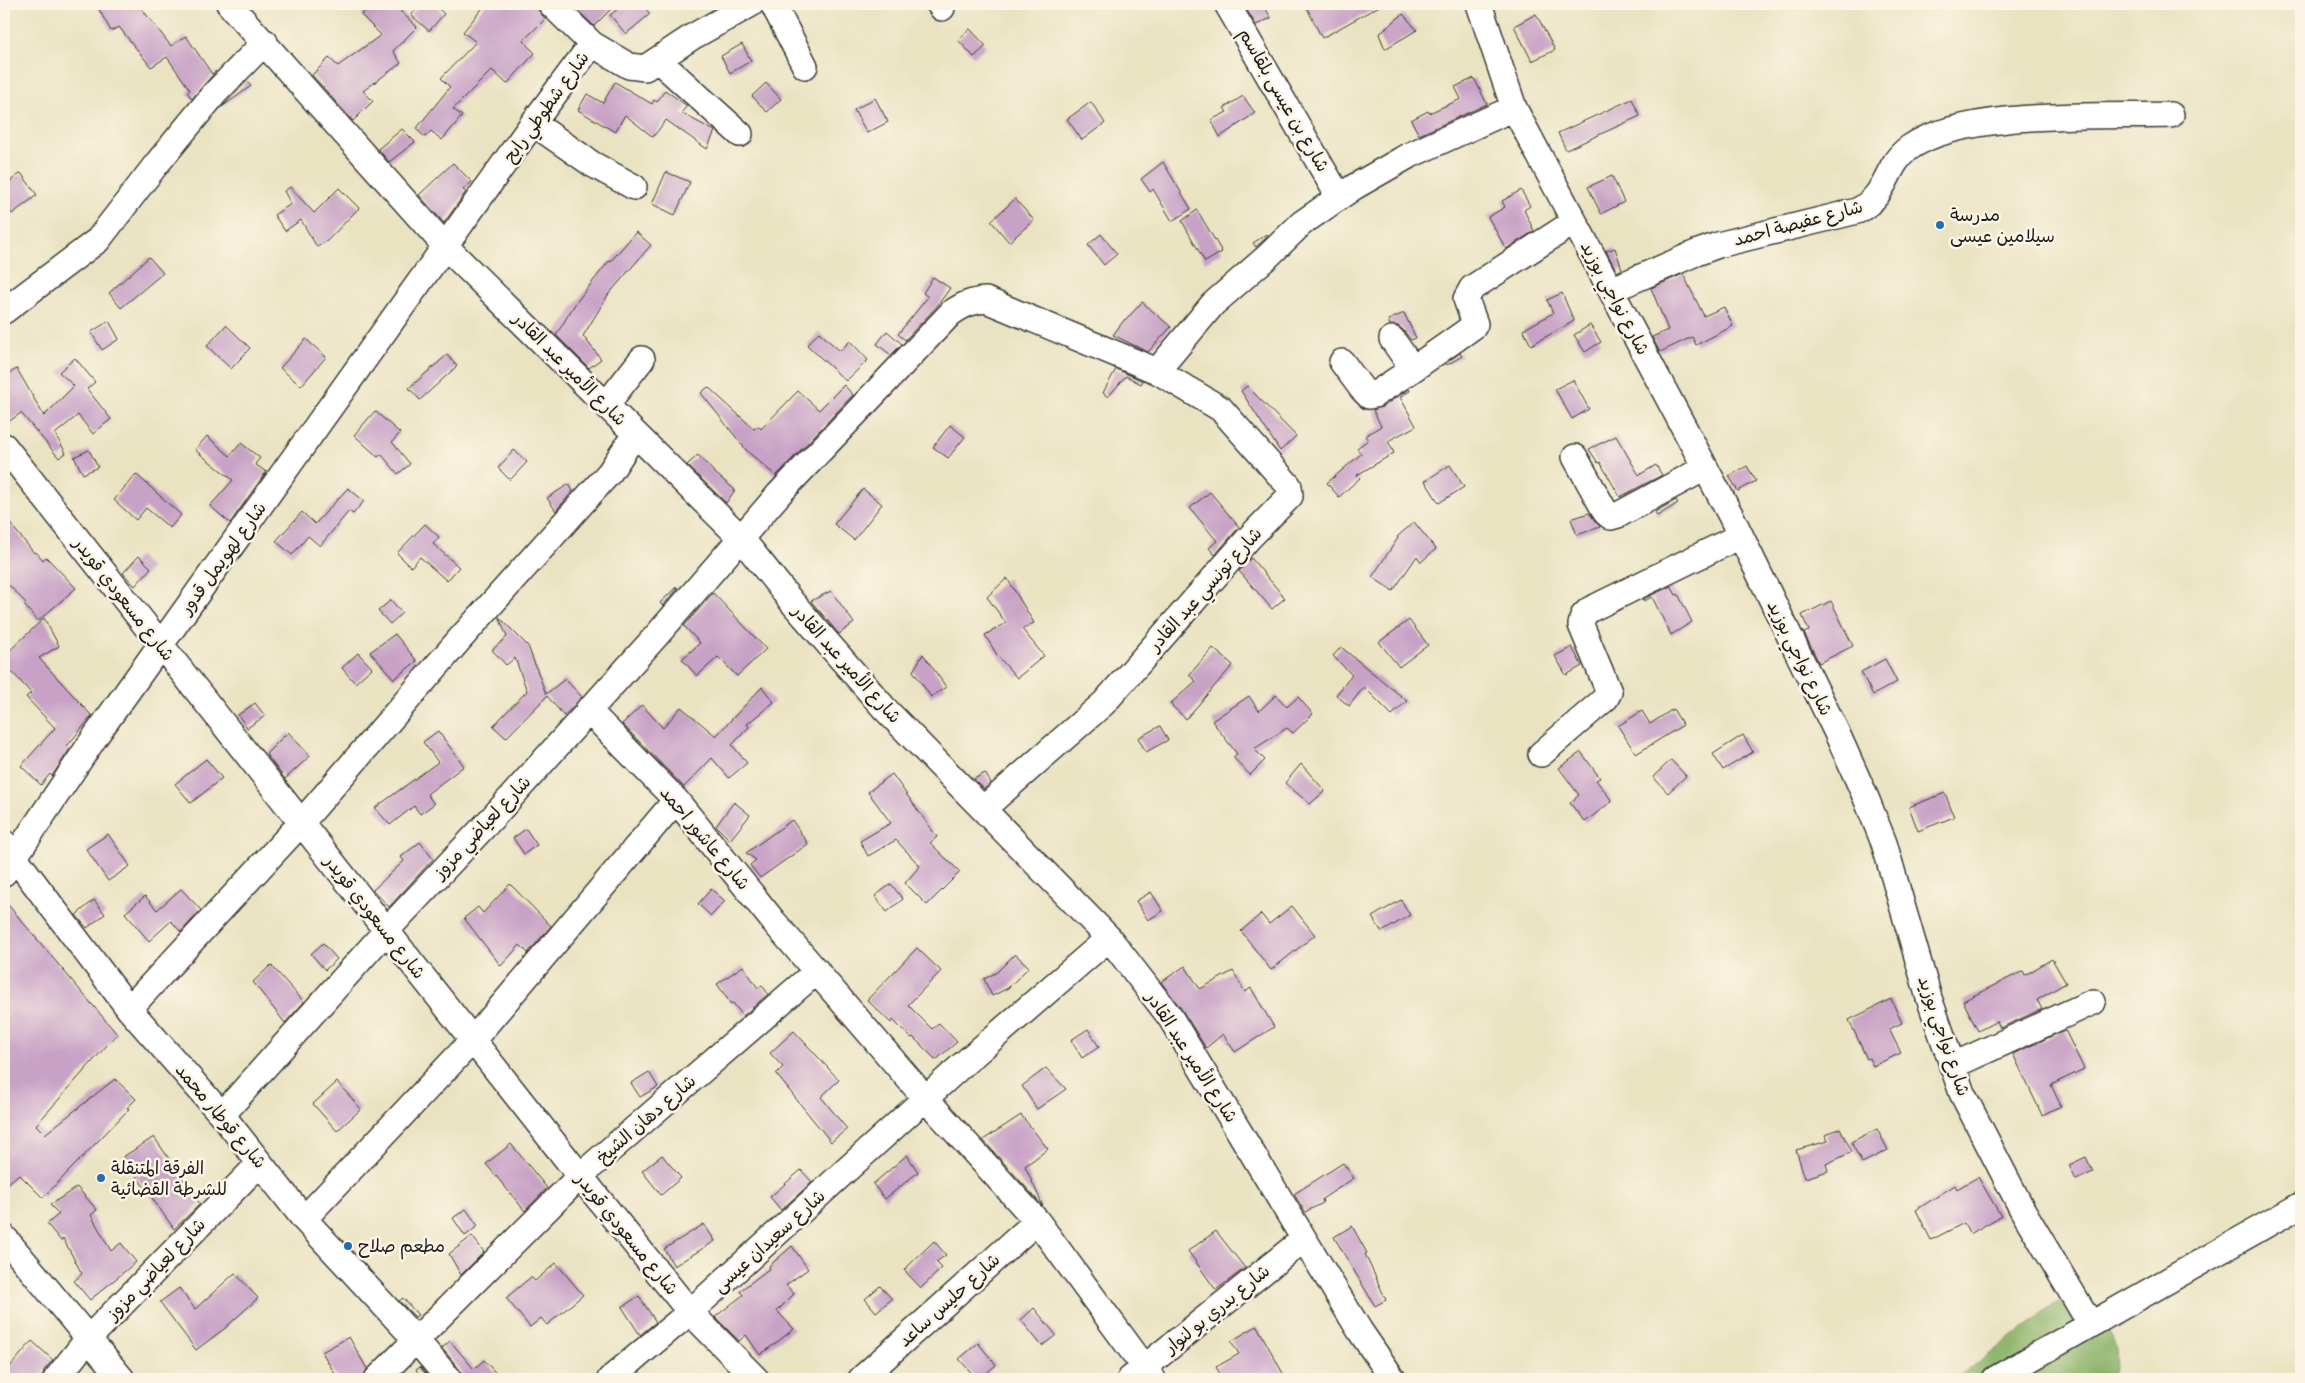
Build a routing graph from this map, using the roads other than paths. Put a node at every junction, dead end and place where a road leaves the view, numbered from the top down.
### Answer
1 (229, 4) edge
2 (551, 4) edge
3 (751, 4) edge
4 (773, 4) edge
5 (1227, 4) edge
6 (1479, 4) edge
7 (265, 42) junction
8 (592, 44) junction
9 (658, 60) junction
10 (805, 66) dead end
11 (1514, 108) junction
12 (2171, 115) dead end
13 (533, 123) junction
14 (740, 134) dead end
15 (634, 187) dead end
16 (1340, 197) junction
17 (1574, 222) junction
18 (446, 247) junction
19 (1610, 290) junction
20 (4, 311) edge
21 (1392, 339) dead end
22 (642, 359) dead end
23 (1342, 362) dead end
24 (1413, 369) junction
25 (1157, 371) junction
26 (606, 405) junction
27 (635, 434) junction
28 (4, 446) edge
29 (1575, 457) dead end
30 (1705, 468) junction
31 (1740, 536) junction
32 (741, 538) junction
33 (161, 644) junction
34 (588, 710) junction
35 (1541, 754) dead end
36 (676, 800) junction
37 (983, 809) junction
38 (300, 823) junction
39 (8, 858) edge
40 (386, 931) junction
41 (1110, 938) junction
42 (816, 971) junction
43 (2093, 1002) dead end
44 (129, 1009) junction
45 (472, 1041) junction
46 (1952, 1066) junction
47 (926, 1099) junction
48 (222, 1115) junction
49 (260, 1163) junction
50 (580, 1176) junction
51 (2301, 1205) edge
52 (304, 1219) junction
53 (1037, 1222) junction
54 (4, 1237) edge
55 (1304, 1240) junction
56 (690, 1312) junction
57 (2091, 1325) junction
58 (87, 1340) junction
59 (417, 1341) junction
60 (1142, 1375) edge
61 (56, 1379) edge
62 (122, 1379) edge
63 (377, 1379) edge
64 (449, 1379) edge
65 (610, 1379) edge
66 (756, 1379) edge
67 (861, 1379) edge
68 (1393, 1379) edge
69 (1995, 1379) edge

1 - 7 street, شارع الأمير عبد القادر
2 - 8 street
3 - 9 street, شارع شطوطي رابح
4 - 10 street
5 - 16 street, شارع بن عيسى بلقاسم
6 - 11 street, شارع نواجي بوزيد
7 - 18 street, شارع الأمير عبد القادر
7 - 20 street
8 - 9 street, شارع شطوطي رابح
8 - 13 street, شارع شطوطي رابح
9 - 14 street
11 - 16 street
11 - 17 street, شارع نواجي بوزيد
12 - 19 street, شارع عفيصة احمد
13 - 15 street
13 - 18 street, شارع شطوطي رابح
16 - 25 street
17 - 19 street, شارع نواجي بوزيد
17 - 24 street
18 - 26 street, شارع الأمير عبد القادر
18 - 33 street, شارع لهويمل قدور
19 - 30 street, شارع نواجي بوزيد
21 - 24 street
22 - 26 street
23 - 24 street
25 - 32 street, شارع تونسي عبد القادر
25 - 37 street, شارع تونسي عبد القادر
26 - 27 street, شارع الأمير عبد القادر
27 - 32 street, شارع الأمير عبد القادر
27 - 38 street
28 - 33 street, شارع مسعودي قويدر
29 - 30 street
30 - 31 street, شارع نواجي بوزيد
31 - 35 street
31 - 46 street, شارع نواجي بوزيد
32 - 34 street, شارع لعياضي مزوز
32 - 37 street, شارع الأمير عبد القادر
33 - 38 street, شارع مسعودي قويدر
33 - 39 street, شارع لهويمل قدور
34 - 36 street, شارع عاشور احمد
34 - 40 street, شارع لعياضي مزوز
36 - 42 street, شارع عاشور احمد
36 - 45 street
37 - 41 street, شارع الأمير عبد القادر
38 - 40 street, شارع مسعودي قويدر
38 - 44 street
39 - 44 street, شارع قوطار محمد
40 - 45 street, شارع مسعودي قويدر
40 - 48 street, شارع لعياضي مزوز
41 - 47 street, شارع سعيدان عيسى
41 - 55 street, شارع الأمير عبد القادر
42 - 47 street, شارع عاشور احمد
42 - 50 street, شارع دهان الشيخ
43 - 46 street
44 - 48 street, شارع قوطار محمد
45 - 50 street, شارع مسعودي قويدر
45 - 52 street
46 - 57 street, شارع نواجي بوزيد
47 - 53 street, شارع عاشور احمد
47 - 56 street, شارع سعيدان عيسى
48 - 49 street, شارع قوطار محمد
49 - 52 street, شارع قوطار محمد
49 - 58 street, شارع لعياضي مزوز
50 - 56 street, شارع مسعودي قويدر
50 - 59 street, شارع دهان الشيخ
51 - 57 street
52 - 59 street, شارع قوطار محمد
53 - 60 street, شارع عاشور احمد
53 - 67 street, شارع حليس ساعد
54 - 58 street
55 - 60 street, شارع بدري بو لنوار
55 - 68 street, شارع الأمير عبد القادر
56 - 65 street, شارع سعيدان عيسى
56 - 66 street, شارع مسعودي قويدر
57 - 69 street
58 - 61 street, شارع لعياضي مزوز
58 - 62 street
59 - 63 street, شارع دهان الشيخ
59 - 64 street, شارع قوطار محمد

